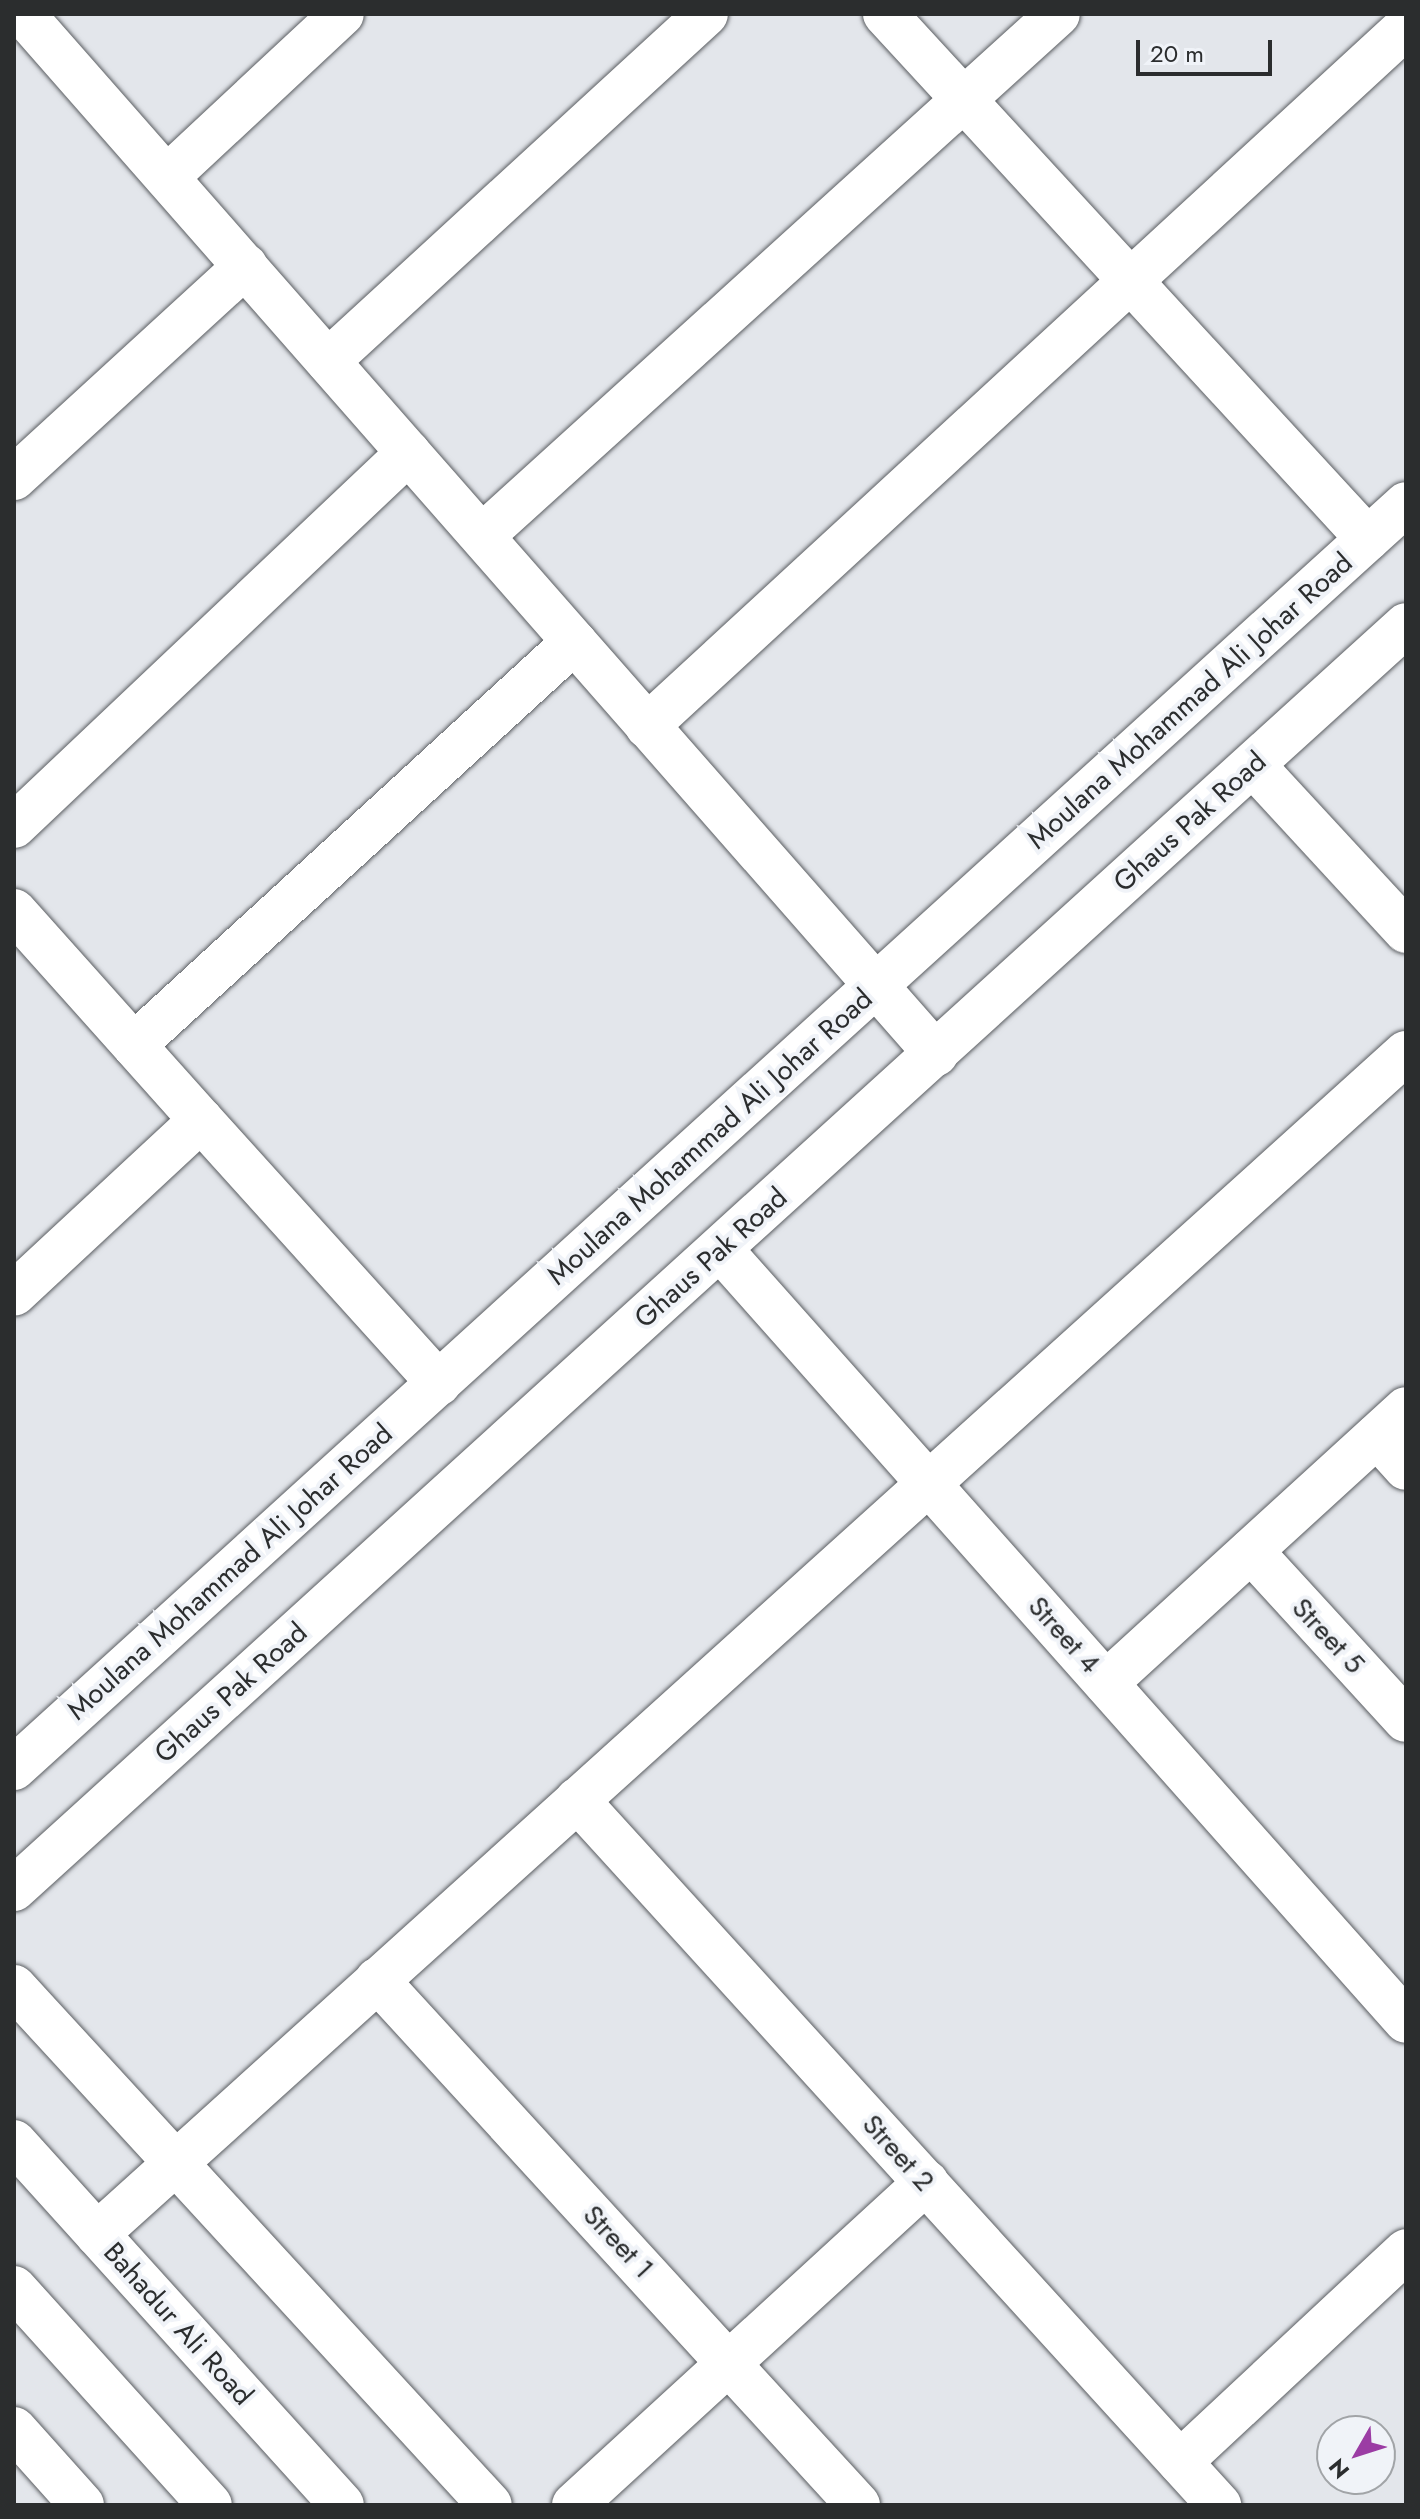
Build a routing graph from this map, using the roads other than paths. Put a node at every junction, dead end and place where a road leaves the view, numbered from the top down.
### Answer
1 (23, 14) edge
2 (342, 14) edge
3 (706, 14) edge
4 (885, 14) edge
5 (1058, 14) edge
6 (1406, 27) edge
7 (963, 99) junction
8 (167, 177) junction
9 (245, 266) junction
10 (1131, 281) junction
11 (328, 361) junction
12 (408, 453) junction
13 (14, 478) edge
14 (1406, 504) edge
15 (482, 536) junction
16 (1368, 539) junction
17 (1406, 625) edge
18 (574, 642) junction
19 (647, 726) junction
20 (1253, 765) junction
21 (14, 826) edge
22 (14, 911) edge
23 (1406, 931) edge
24 (875, 987) junction
25 (134, 1045) junction
26 (1406, 1053) edge
27 (936, 1054) junction
28 (201, 1120) junction
29 (721, 1250) junction
30 (14, 1294) edge
31 (439, 1383) junction
32 (1391, 1423) edge
33 (1406, 1468) edge
34 (928, 1483) junction
35 (1251, 1551) junction
36 (1106, 1683) junction
37 (1406, 1720) edge
38 (14, 1768) edge
39 (577, 1800) junction
40 (14, 1889) edge
41 (377, 1980) junction
42 (14, 1987) edge
43 (1406, 2021) edge
44 (14, 2142) edge
45 (176, 2162) junction
46 (926, 2182) junction
47 (97, 2234) junction
48 (1400, 2272) edge
49 (14, 2288) edge
50 (729, 2363) junction
51 (14, 2429) edge
52 (1180, 2462) junction
53 (82, 2505) edge
54 (210, 2505) edge
55 (342, 2505) edge
56 (490, 2505) edge
57 (574, 2505) edge
58 (858, 2505) edge
59 (1219, 2505) edge

1 - 8 street
2 - 8 street
3 - 11 street
4 - 7 street
5 - 7 street
6 - 10 street
7 - 10 street
7 - 15 street
8 - 9 street
9 - 11 street
9 - 13 street
10 - 16 street
10 - 19 street
11 - 12 street
12 - 15 street
12 - 21 street
14 - 16 street, Moulana Mohammad Ali Johar Road
15 - 18 street
16 - 24 street, Moulana Mohammad Ali Johar Road
17 - 20 street, Ghaus Pak Road
18 - 19 street
18 - 25 street
19 - 24 street
20 - 23 street
20 - 27 street, Ghaus Pak Road
22 - 25 street
24 - 27 street
24 - 31 street, Moulana Mohammad Ali Johar Road
25 - 28 street
26 - 34 street
27 - 29 street, Ghaus Pak Road
28 - 30 street
28 - 31 street
29 - 34 street, Street 4
29 - 40 street, Ghaus Pak Road
31 - 38 street, Moulana Mohammad Ali Johar Road
32 - 33 street
32 - 35 street
34 - 36 street, Street 4
34 - 39 street
35 - 36 street
35 - 37 street, Street 5
36 - 43 street, Street 4
39 - 41 street
39 - 46 street, Street 2
41 - 45 street
41 - 50 street, Street 1
42 - 45 street
44 - 47 street, Bahadur Ali Road
45 - 47 street
45 - 56 street
46 - 50 street
46 - 52 street, Street 2
47 - 55 street, Bahadur Ali Road
48 - 52 street
49 - 54 street
50 - 57 street
50 - 58 street, Street 1
51 - 53 street
52 - 59 street, Street 2

